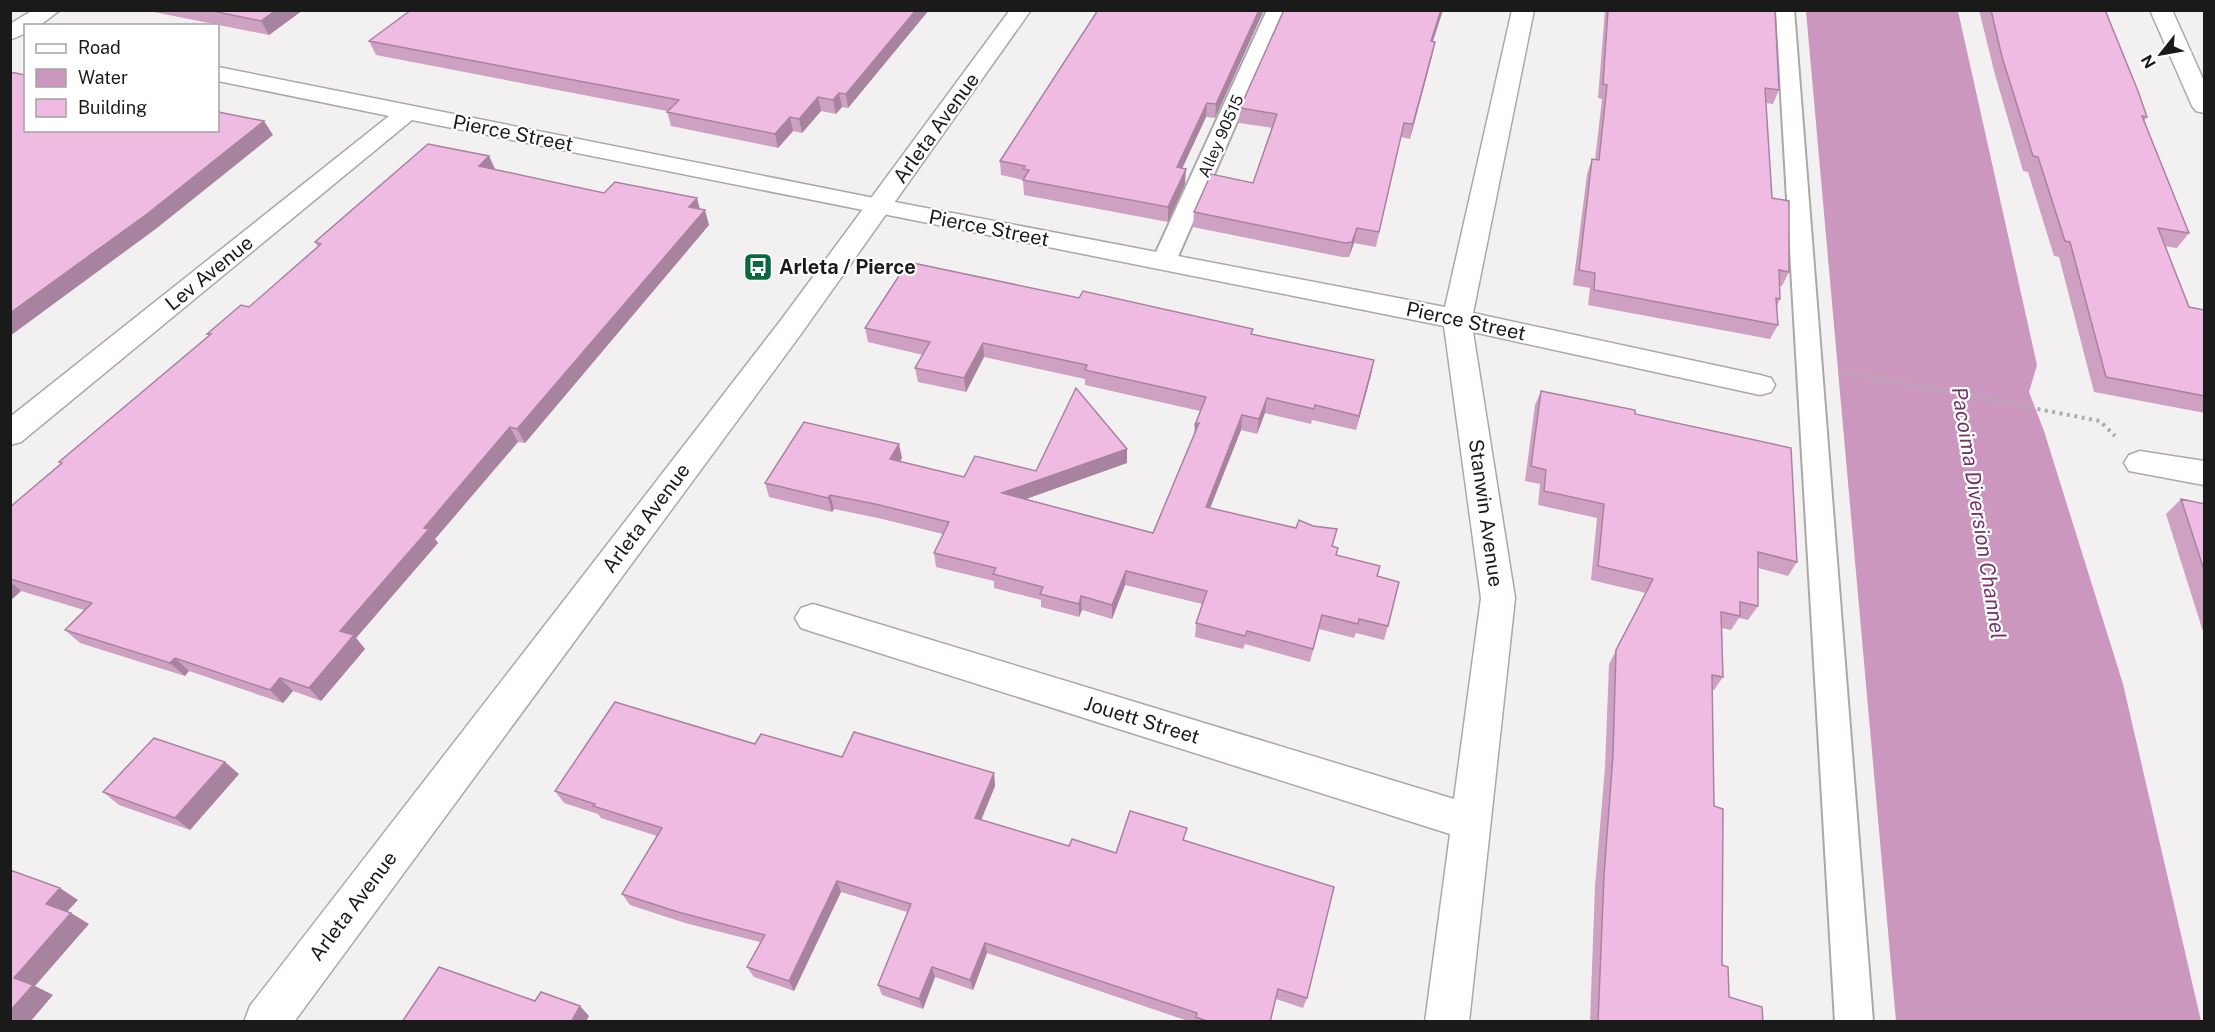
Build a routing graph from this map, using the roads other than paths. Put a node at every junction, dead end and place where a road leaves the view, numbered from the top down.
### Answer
1 (50, 10) edge
2 (1021, 10) edge
3 (1277, 10) edge
4 (1523, 10) edge
5 (1785, 10) edge
6 (2161, 10) edge
7 (26, 24) edge
8 (24, 25) edge
9 (11, 33) edge
10 (219, 74) edge
11 (2205, 106) edge
12 (408, 111) junction
13 (879, 207) junction
14 (1164, 261) junction
15 (1457, 319) junction
16 (1760, 385) dead end
17 (10, 434) edge
18 (2140, 463) road end
19 (2205, 473) edge
20 (813, 618) dead end
21 (1470, 822) junction
22 (266, 1022) edge
23 (1447, 1022) edge
24 (1854, 1022) edge

1 - 7 street
2 - 13 street, Arleta Avenue
3 - 14 lane, Alley 90515
4 - 15 street, Stanwin Avenue
5 - 24 lane
6 - 11 street
8 - 9 street
10 - 12 street, Pierce Street
12 - 13 street, Pierce Street
12 - 17 street, Lev Avenue
13 - 14 street, Pierce Street
13 - 22 street, Arleta Avenue
14 - 15 street, Pierce Street
15 - 16 street, Pierce Street
15 - 21 street, Stanwin Avenue
18 - 19 street
20 - 21 street, Jouett Street
21 - 23 street, Stanwin Avenue

